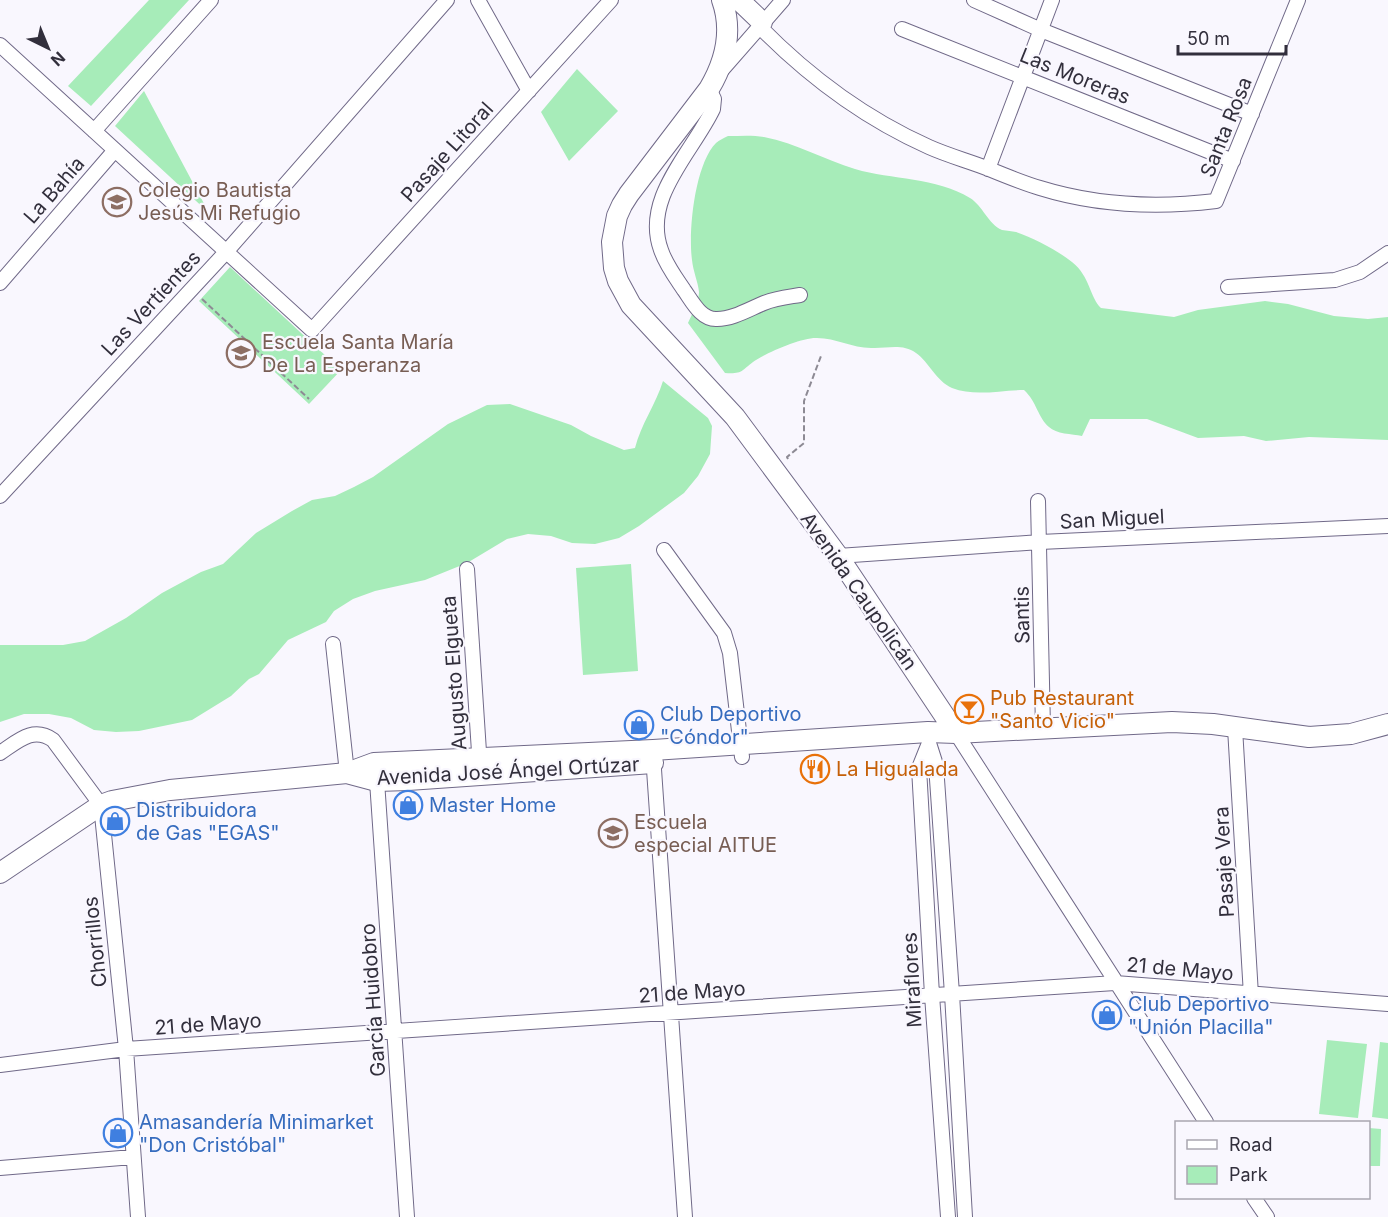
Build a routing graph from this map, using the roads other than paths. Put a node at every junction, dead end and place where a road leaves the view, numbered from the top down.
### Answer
1 (211, 0) edge
2 (447, 0) edge
3 (478, 0) edge
4 (611, 0) edge
5 (722, 0) edge
6 (739, 0) edge
7 (783, 0) edge
8 (974, 0) edge
9 (1052, 0) edge
10 (1298, 0) edge
11 (761, 24) junction
12 (902, 29) dead end
13 (1041, 30) junction
14 (0, 45) edge
15 (1023, 76) junction
16 (714, 82) junction
17 (529, 91) junction
18 (1252, 114) junction
19 (94, 131) junction
20 (115, 150) junction
21 (1233, 161) junction
22 (988, 168) junction
23 (226, 252) junction
24 (1388, 253) edge
25 (3, 274) edge
26 (1228, 287) dead end
27 (800, 295) dead end
28 (1, 492) edge
29 (1038, 501) dead end
30 (1388, 526) edge
31 (1040, 542) junction
32 (664, 550) dead end
33 (838, 556) junction
34 (467, 569) dead end
35 (333, 644) dead end
36 (1388, 724) edge
37 (1043, 728) junction
38 (1235, 728) junction
39 (956, 733) junction
40 (928, 737) junction
41 (741, 750) junction
42 (0, 753) edge
43 (653, 757) junction
44 (480, 767) junction
45 (347, 772) junction
46 (377, 781) junction
47 (101, 805) junction
48 (0, 873) edge
49 (1115, 982) junction
50 (952, 994) junction
51 (1251, 994) junction
52 (932, 995) junction
53 (1388, 1004) edge
54 (670, 1014) junction
55 (394, 1031) junction
56 (126, 1049) junction
57 (0, 1065) edge
58 (1205, 1121) edge
59 (133, 1157) junction
60 (0, 1168) edge
61 (138, 1217) edge
62 (407, 1217) edge
63 (685, 1217) edge
64 (948, 1217) edge
65 (964, 1217) edge

1 - 19 street
2 - 23 street, Las Vertientes
3 - 17 street
4 - 17 street, Pasaje Litoral
5 - 16 main road
6 - 11 main road
7 - 11 street
8 - 13 street
9 - 13 street
10 - 18 street, Santa Rosa
11 - 16 street
11 - 22 street
12 - 15 street, Las Moreras
13 - 15 street
13 - 18 street
14 - 19 street
15 - 21 street, Las Moreras
15 - 22 street
16 - 27 street
16 - 33 main road, Avenida Caupolicán
17 - 23 street, Pasaje Litoral
18 - 21 street, Santa Rosa
19 - 20 street
20 - 23 street
20 - 25 street, La Bahía
21 - 22 street, Santa Rosa
23 - 28 street, Las Vertientes
24 - 26 street
29 - 31 street, Santis
30 - 31 street, San Miguel
31 - 33 street, San Miguel
31 - 37 street, Santis
32 - 41 street
33 - 39 main road, Avenida Caupolicán
34 - 44 street, Augusto Elgueta
35 - 45 street
36 - 38 main road, Avenida José Ángel Ortúzar
37 - 38 main road, Avenida José Ángel Ortúzar
37 - 39 main road, Avenida José Ángel Ortúzar
38 - 51 street, Pasaje Vera
39 - 40 main road, Avenida José Ángel Ortúzar
39 - 49 street, Avenida Caupolicán
40 - 41 main road, Avenida José Ángel Ortúzar
40 - 50 street, Miraflores
40 - 52 street, Miraflores
41 - 43 main road, Avenida José Ángel Ortúzar
42 - 47 street
43 - 44 main road, Avenida José Ángel Ortúzar
43 - 54 street
44 - 45 main road, Avenida José Ángel Ortúzar
44 - 46 main road, Avenida José Ángel Ortúzar
45 - 46 main road, Avenida José Ángel Ortúzar
45 - 47 main road, Avenida José Ángel Ortúzar
46 - 55 street, García Huidobro
47 - 48 main road, Avenida José Ángel Ortúzar
47 - 56 street, Chorrillos
49 - 50 street, 21 de Mayo
49 - 51 street, 21 de Mayo
49 - 58 street, Avenida Caupolicán
50 - 52 street, 21 de Mayo
50 - 65 street, Miraflores
51 - 53 street, 21 de Mayo
52 - 54 street, 21 de Mayo
52 - 64 street, Miraflores
54 - 55 street, 21 de Mayo
54 - 63 street
55 - 56 street, 21 de Mayo
55 - 62 street, García Huidobro
56 - 57 street, 21 de Mayo
56 - 59 street, Chorrillos
59 - 60 street
59 - 61 street, Chorrillos

